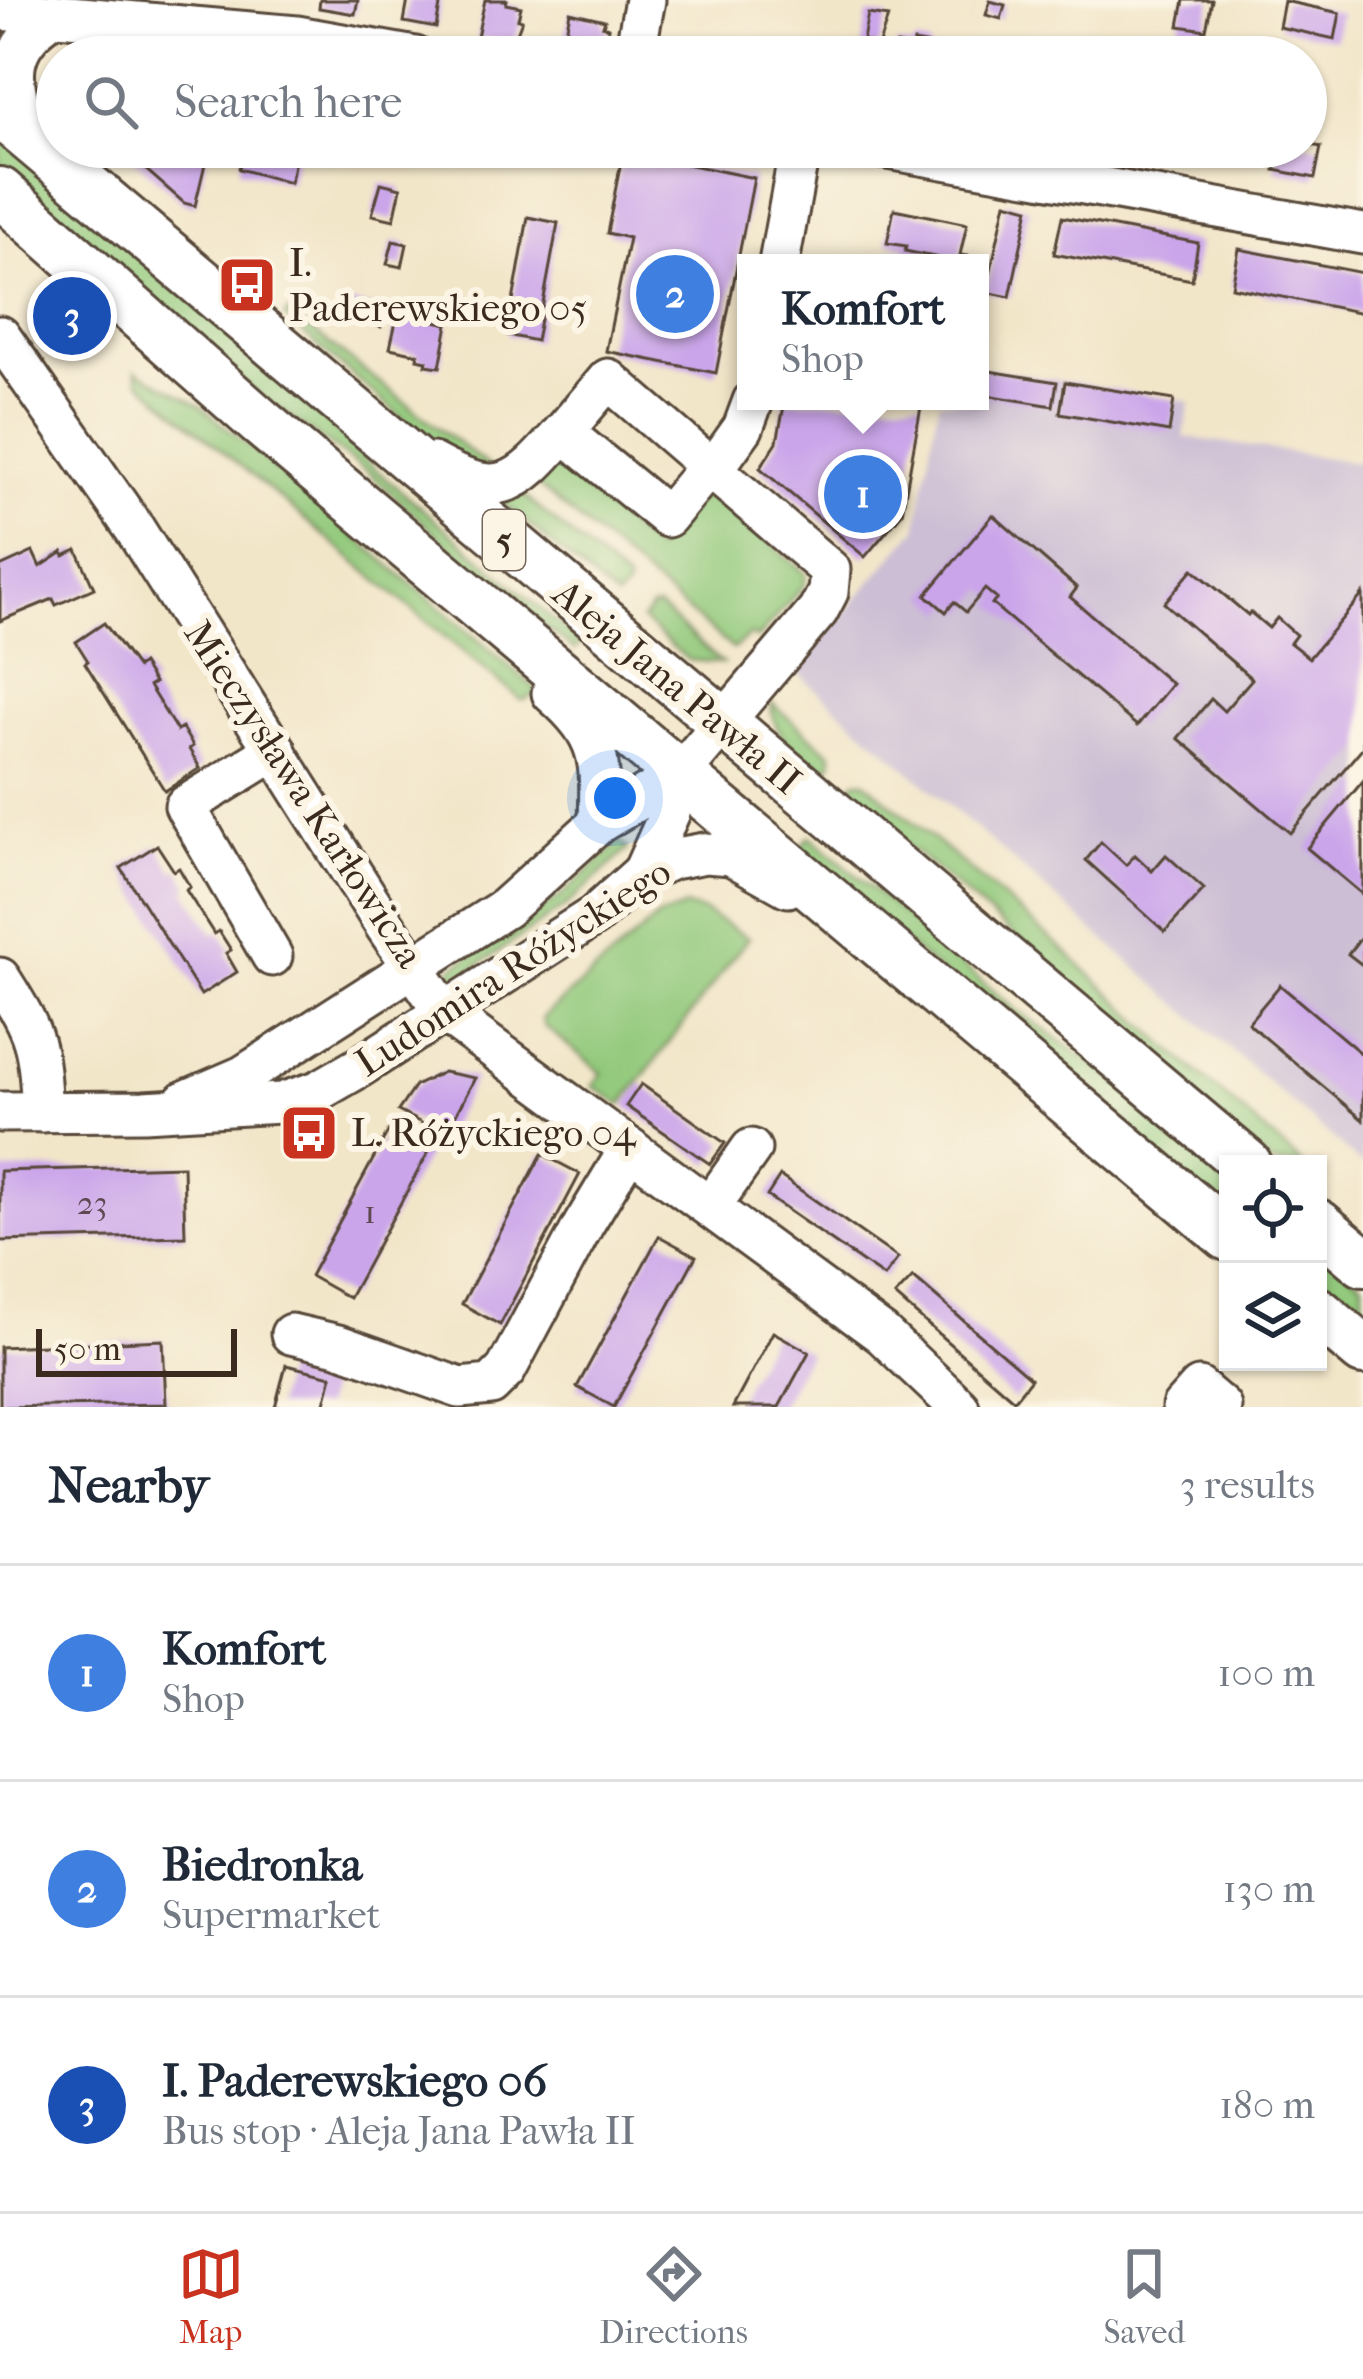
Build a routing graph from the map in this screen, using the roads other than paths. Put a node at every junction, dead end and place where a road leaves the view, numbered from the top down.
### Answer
1 (645, 0) edge
2 (25, 13) edge
3 (297, 36) edge
4 (638, 36) edge
5 (14, 125) edge
6 (65, 168) edge
7 (796, 168) edge
8 (994, 168) edge
9 (0, 192) edge
10 (1363, 234) edge
11 (781, 254) edge
12 (0, 336) edge
13 (750, 410) edge
14 (563, 432) junction
15 (379, 435) junction
16 (711, 468) junction
17 (486, 609) junction
18 (722, 724) junction
19 (276, 750) junction
20 (678, 776) junction
21 (599, 823) junction
22 (643, 872) junction
23 (851, 919) junction
24 (272, 956) dead end
25 (413, 967) junction
26 (0, 978) edge
27 (444, 1012) junction
28 (164, 1111) junction
29 (0, 1112) edge
30 (42, 1112) junction
31 (630, 1148) junction
32 (751, 1149) dead end
33 (1236, 1155) edge
34 (710, 1207) junction
35 (1219, 1228) edge
36 (1327, 1232) edge
37 (1363, 1262) edge
38 (1327, 1320) edge
39 (291, 1334) dead end
40 (1363, 1350) edge
41 (495, 1396) edge
42 (959, 1407) edge
43 (1182, 1407) edge
44 (1221, 1407) edge

1 - 4 street
2 - 3 street
2 - 5 street
6 - 15 main road, Aleja Jana Pawła II / 5
7 - 11 street
8 - 10 street
9 - 17 main road, Aleja Jana Pawła II / 5
12 - 19 street, Mieczysława Karłowicza
13 - 16 street
14 - 15 street
14 - 16 street
14 - 16 street
15 - 18 main road, Aleja Jana Pawła II / 5
16 - 18 street
17 - 20 main road, Aleja Jana Pawła II / 5
17 - 21 street
18 - 20 street
18 - 33 main road, Aleja Jana Pawła II / 5
19 - 24 street
19 - 25 street, Mieczysława Karłowicza
20 - 21 street, Ludomira Różyckiego
20 - 22 street
20 - 23 main road, Aleja Jana Pawła II / 5
21 - 25 street, Ludomira Różyckiego
22 - 23 street, Ludomira Różyckiego
22 - 27 street, Ludomira Różyckiego
23 - 35 main road, Aleja Jana Pawła II / 5
25 - 27 street, Mieczysława Karłowicza
25 - 28 street, Ludomira Różyckiego
26 - 30 street
27 - 28 street, Ludomira Różyckiego
27 - 31 street, Mieczysława Karłowicza
28 - 30 street, Ludomira Różyckiego
29 - 30 street, Ludomira Różyckiego
31 - 34 street, Mieczysława Karłowicza
31 - 41 street
32 - 34 street
34 - 42 street, Mieczysława Karłowicza
36 - 37 main road
38 - 40 main road
39 - 41 street
43 - 44 street

